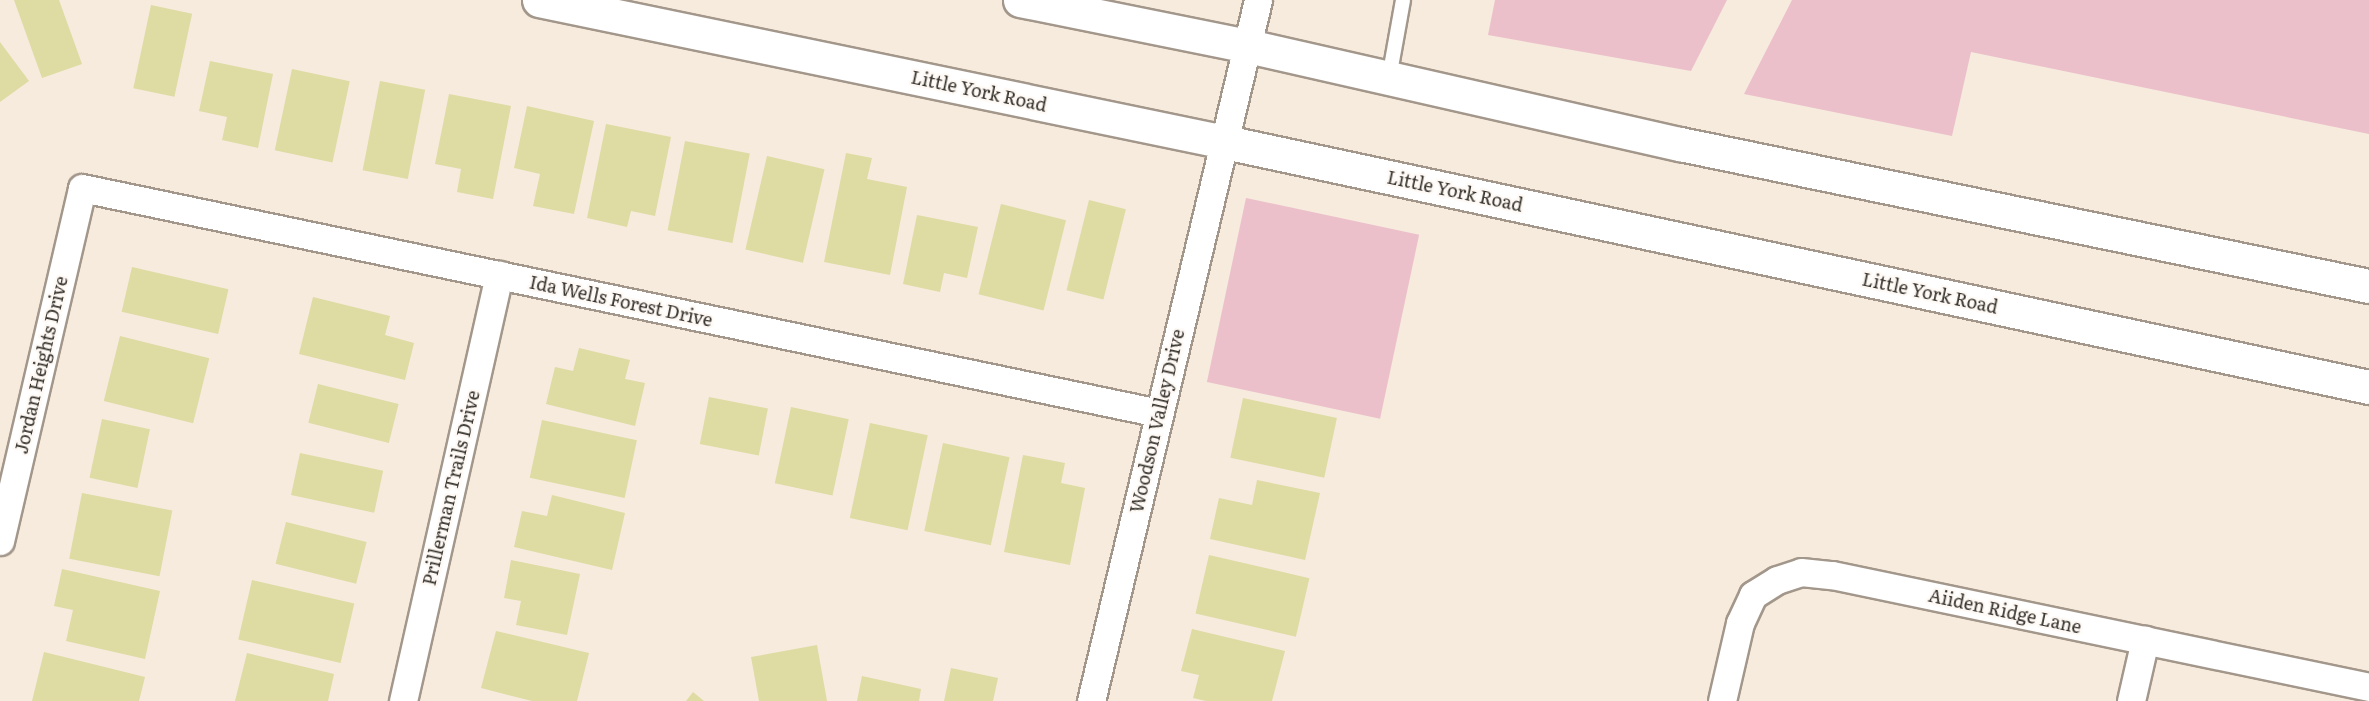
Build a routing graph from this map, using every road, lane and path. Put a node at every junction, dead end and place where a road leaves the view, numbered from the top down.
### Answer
1 (539, 0) edge
2 (1020, 0) edge
3 (1258, 0) edge
4 (1403, 0) edge
5 (1101, 8) edge
6 (1248, 46) junction
7 (1389, 78) junction
8 (1225, 142) junction
9 (82, 188) joint
10 (499, 275) junction
11 (2369, 286) edge
12 (2369, 387) edge
13 (1159, 413) junction
14 (0, 541) edge
15 (2145, 640) junction
16 (2369, 687) edge
17 (404, 701) edge
18 (1091, 701) edge
19 (1722, 701) edge
20 (2131, 701) edge

1 - 8 main road, Little York Road
2 - 5 main road
3 - 6 street, Woodson Valley Drive
4 - 7 lane
5 - 6 main road
6 - 7 main road
6 - 8 street, Woodson Valley Drive
7 - 11 main road
8 - 12 main road, Little York Road
8 - 13 street, Woodson Valley Drive
9 - 10 street, Ida Wells Forest Drive
9 - 14 street, Jordan Heights Drive
10 - 13 street, Ida Wells Forest Drive
10 - 17 street, Prillerman Trails Drive
13 - 18 street, Woodson Valley Drive
15 - 16 street, Aiiden Ridge Lane
15 - 19 street, Aiiden Ridge Lane
15 - 20 street

